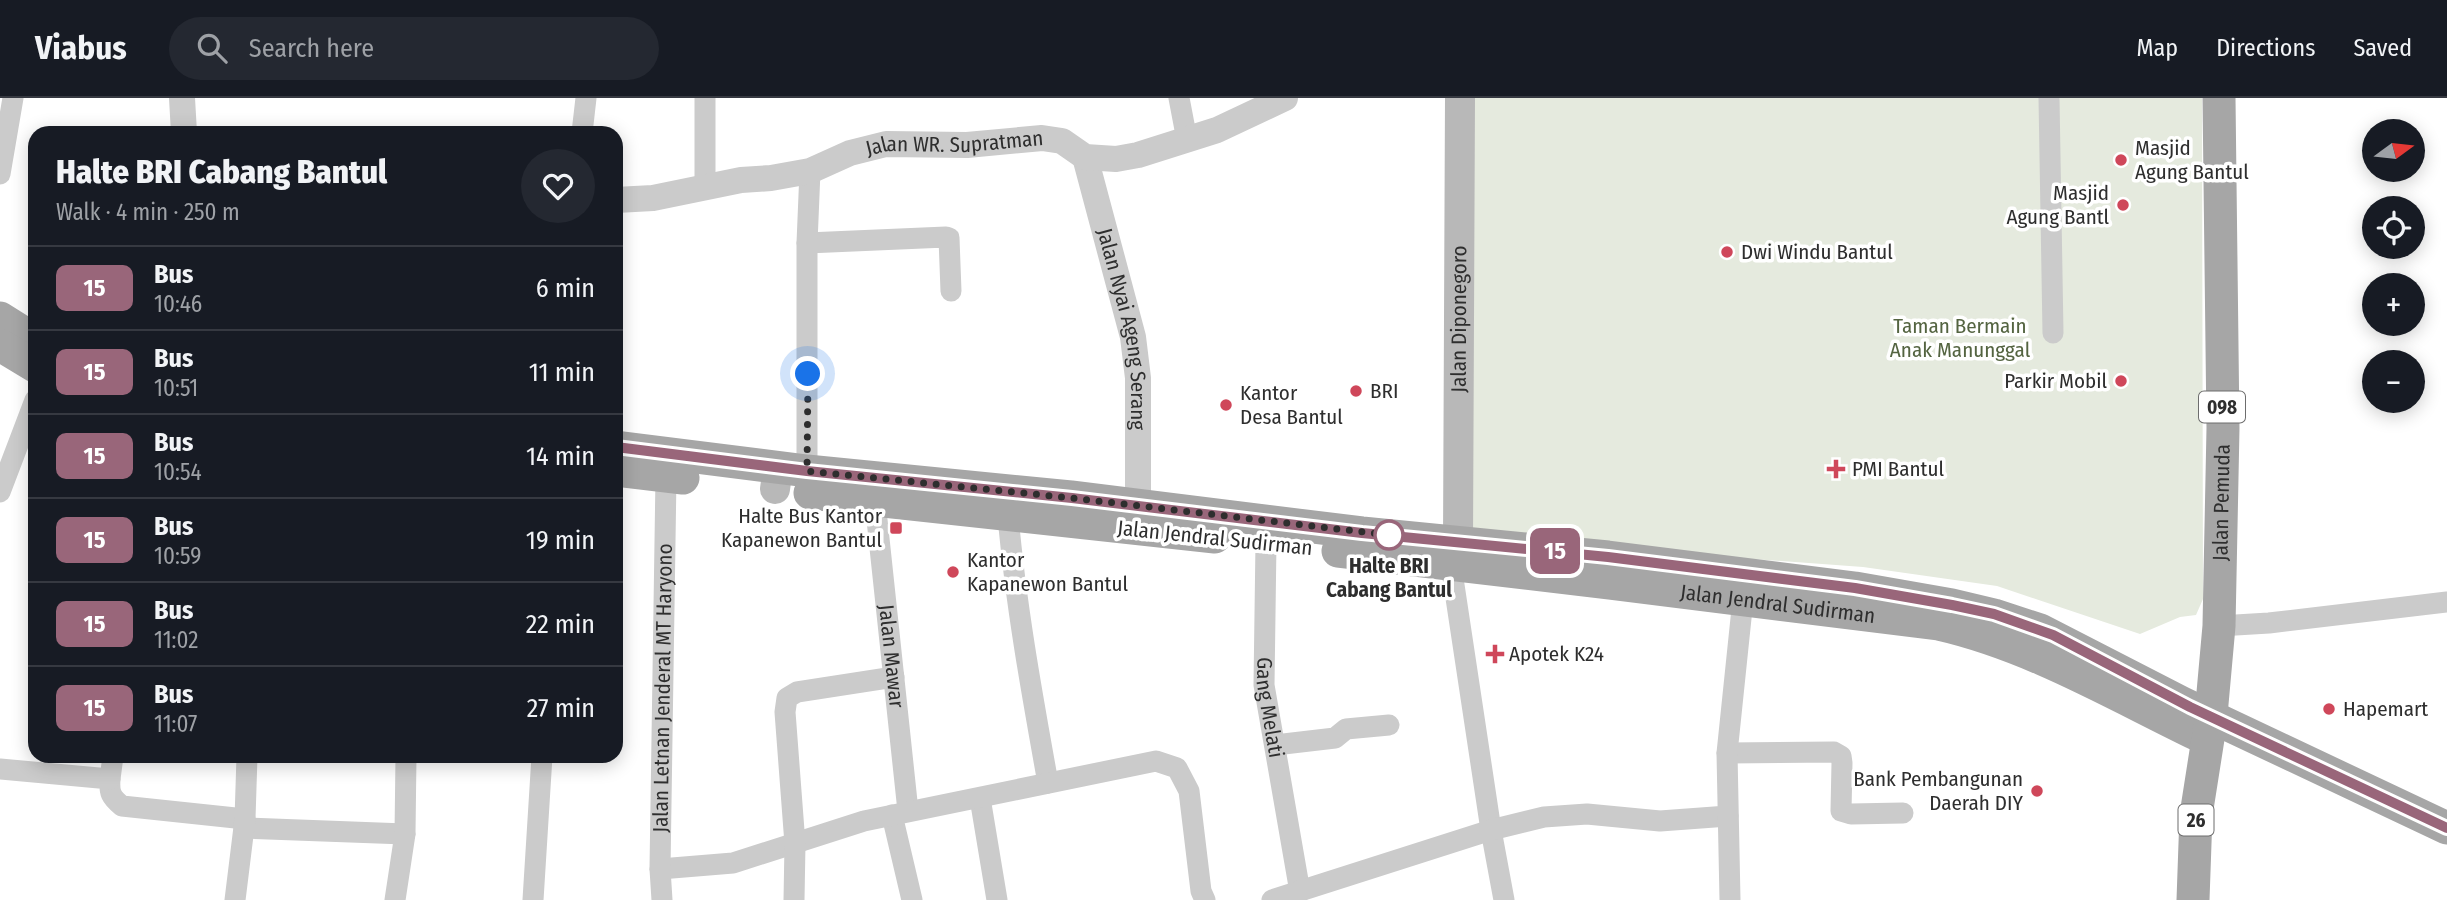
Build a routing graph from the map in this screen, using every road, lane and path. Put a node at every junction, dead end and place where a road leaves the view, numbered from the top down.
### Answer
1 (13, 98) edge
2 (182, 98) edge
3 (586, 98) edge
4 (705, 98) edge
5 (1179, 98) edge
6 (1285, 98) edge
7 (1460, 98) edge
8 (2049, 98) edge
9 (2219, 98) edge
10 (184, 126) edge
11 (583, 126) edge
12 (1187, 140) junction
13 (1085, 157) junction
14 (810, 171) junction
15 (0, 174) edge
16 (705, 188) junction
17 (623, 200) edge
18 (807, 243) junction
19 (951, 291) dead end
20 (0, 318) edge
21 (2053, 334) dead end
22 (28, 336) edge
23 (0, 345) edge
24 (28, 362) edge
25 (28, 418) edge
26 (623, 448) edge
27 (623, 471) edge
28 (666, 476) junction
29 (787, 476) junction
30 (0, 492) edge
31 (875, 501) junction
32 (1138, 506) junction
33 (1008, 516) junction
34 (1265, 532) junction
35 (1455, 553) junction
36 (1744, 599) junction
37 (2447, 602) edge
38 (2219, 626) junction
39 (894, 677) junction
40 (1389, 725) dead end
41 (2209, 728) junction
42 (1275, 745) junction
43 (1727, 752) junction
44 (112, 763) edge
45 (247, 763) edge
46 (406, 763) edge
47 (542, 763) edge
48 (0, 769) edge
49 (110, 779) junction
50 (1048, 783) junction
51 (980, 798) junction
52 (900, 813) junction
53 (1903, 813) dead end
54 (1728, 816) junction
55 (245, 823) junction
56 (2447, 828) edge
57 (1491, 830) junction
58 (405, 834) junction
59 (795, 844) junction
60 (2447, 851) edge
61 (660, 869) junction
62 (1300, 892) junction
63 (235, 900) edge
64 (394, 900) edge
65 (533, 900) edge
66 (662, 900) edge
67 (794, 900) edge
68 (912, 900) edge
69 (997, 900) edge
70 (1205, 900) edge
71 (1272, 900) edge
72 (1504, 900) edge
73 (1730, 900) edge
74 (2193, 900) edge

1 - 15 street
2 - 10 street
3 - 11 street
4 - 16 street
5 - 12 street
6 - 12 street, Jalan WR. Supratman
7 - 35 main road, Jalan Diponegoro
8 - 21 street
9 - 38 main road, Jalan Pemuda / 098
12 - 13 street, Jalan WR. Supratman
13 - 14 street, Jalan WR. Supratman
13 - 32 street, Jalan Nyai Ageng Serang
14 - 16 street, Jalan WR. Supratman
14 - 18 street
16 - 17 street, Jalan WR. Supratman
18 - 19 street
18 - 29 street
20 - 22 main road
23 - 24 main road
25 - 30 street
26 - 29 main road, Jalan Jendral Sudirman
27 - 28 main road, Jalan Jendral Sudirman
28 - 29 main road, Jalan Jendral Sudirman
28 - 61 street, Jalan Letnan Jenderal MT Haryono
29 - 31 main road, Jalan Jendral Sudirman
29 - 32 main road, Jalan Jendral Sudirman
31 - 33 main road, Jalan Jendral Sudirman
31 - 39 street, Jalan Mawar
32 - 34 main road, Jalan Jendral Sudirman
33 - 34 main road, Jalan Jendral Sudirman
33 - 50 street
34 - 35 main road, Jalan Jendral Sudirman
34 - 42 street, Gang Melati
35 - 36 main road, Jalan Jendral Sudirman
35 - 41 main road, Jalan Jendral Sudirman
35 - 57 street
36 - 41 main road, Jalan Jendral Sudirman
36 - 43 street
37 - 38 street
38 - 41 main road, Jalan Pemuda / 098
39 - 52 street, Jalan Mawar
39 - 59 street
40 - 42 street
41 - 56 main road
41 - 60 main road
41 - 74 main road, 26
42 - 62 street, Gang Melati
43 - 53 street
43 - 54 street
44 - 49 street
45 - 55 street
46 - 58 street
47 - 65 street
48 - 49 street
49 - 55 street
50 - 51 street
50 - 70 street
51 - 52 street
51 - 69 street
52 - 59 street
52 - 68 street, Jalan Mawar
54 - 57 street
54 - 73 street
55 - 58 street
55 - 63 street
57 - 62 street
57 - 72 street
58 - 64 street
59 - 61 street
59 - 67 street
61 - 66 street, Jalan Letnan Jenderal MT Haryono
62 - 71 street

